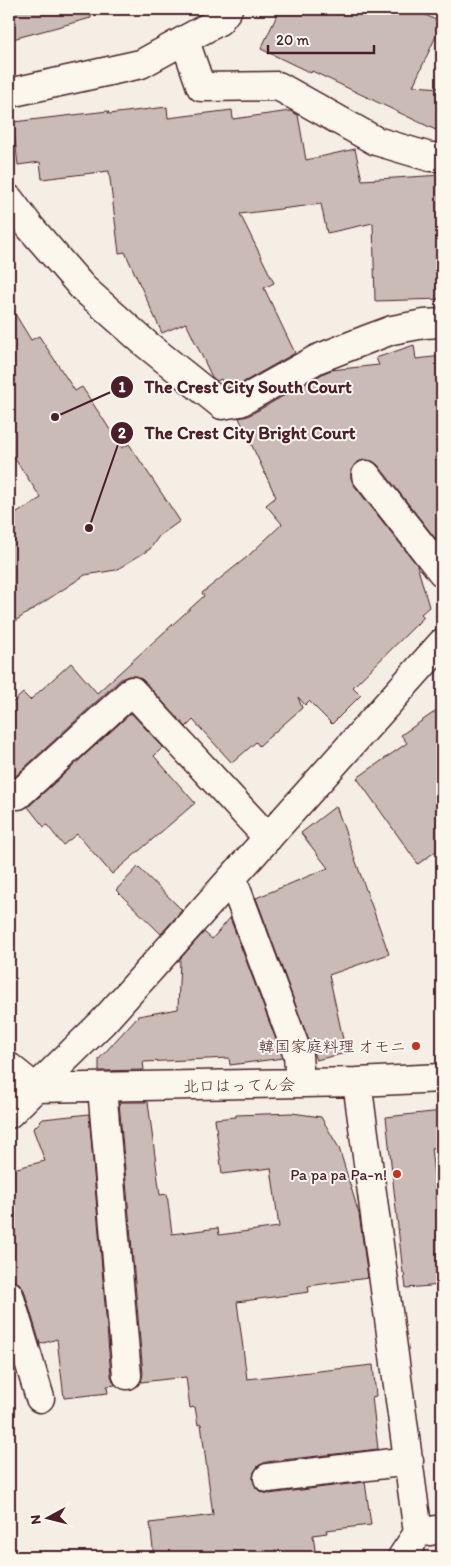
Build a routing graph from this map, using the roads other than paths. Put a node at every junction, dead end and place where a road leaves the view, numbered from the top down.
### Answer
1 (228, 9) edge
2 (184, 41) junction
3 (9, 93) edge
4 (442, 157) edge
5 (9, 199) edge
6 (442, 323) edge
7 (366, 475) dead end
8 (442, 572) edge
9 (442, 643) edge
10 (18, 794) dead end
11 (268, 838) junction
12 (232, 878) junction
13 (9, 1067) edge
14 (442, 1078) edge
15 (357, 1082) junction
16 (300, 1083) junction
17 (35, 1088) junction
18 (102, 1088) junction
19 (9, 1114) edge
20 (9, 1295) edge
21 (127, 1375) dead end
22 (40, 1398) dead end
23 (409, 1461) junction
24 (268, 1478) dead end
25 (430, 1531) edge
26 (402, 1557) edge

1 - 2 street
2 - 3 street
2 - 4 street
5 - 6 street
7 - 8 street
9 - 11 street
10 - 11 street
11 - 12 street
12 - 16 street
12 - 17 street
13 - 17 street
14 - 15 street, 北口はってん会
15 - 16 street, 北口はってん会
15 - 23 street
16 - 18 street, 北口はってん会
17 - 18 street, 北口はってん会
17 - 19 street
18 - 21 street
20 - 22 street
23 - 24 street
23 - 25 street
25 - 26 street

